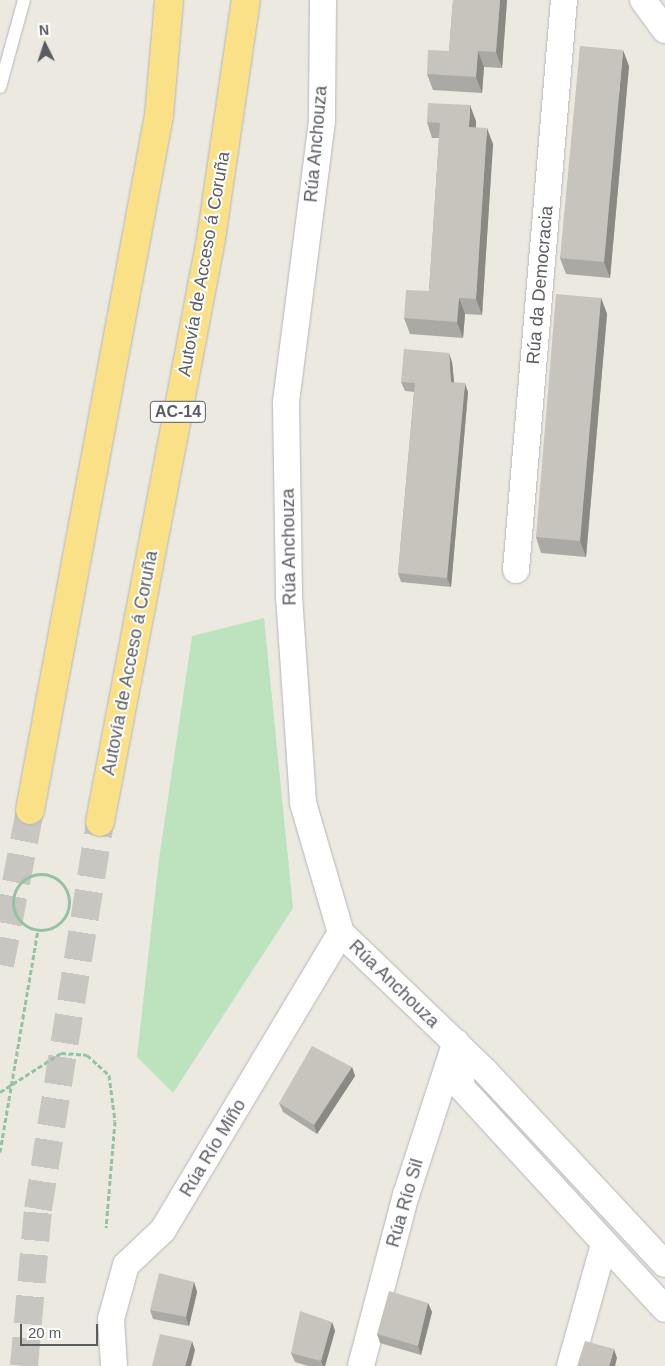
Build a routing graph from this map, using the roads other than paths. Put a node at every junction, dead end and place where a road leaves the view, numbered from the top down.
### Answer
1 (24, 0) edge
2 (169, 0) edge
3 (246, 0) edge
4 (324, 0) edge
5 (564, 0) edge
6 (643, 0) edge
7 (665, 30) edge
8 (0, 86) edge
9 (516, 570) dead end
10 (30, 810) tunnel mouth
11 (100, 822) tunnel mouth
12 (341, 933) junction
13 (456, 1042) junction
14 (604, 1244) junction
15 (665, 1264) edge
16 (665, 1310) edge
17 (114, 1366) edge
18 (361, 1366) edge
19 (570, 1366) edge

1 - 8 lane
2 - 10 highway
3 - 11 highway, Autovía de Acceso á Coruña / AC-14
4 - 12 street, Rúa Anchouza
5 - 9 street, Rúa da Democracia
6 - 7 street
12 - 13 street, Rúa Anchouza
12 - 17 street, Rúa Río Miño
13 - 14 street, Rúa Anchouza
13 - 15 street, Rúa Anchouza
13 - 18 street, Rúa Río Sil
14 - 16 street, Rúa Anchouza
14 - 19 street

